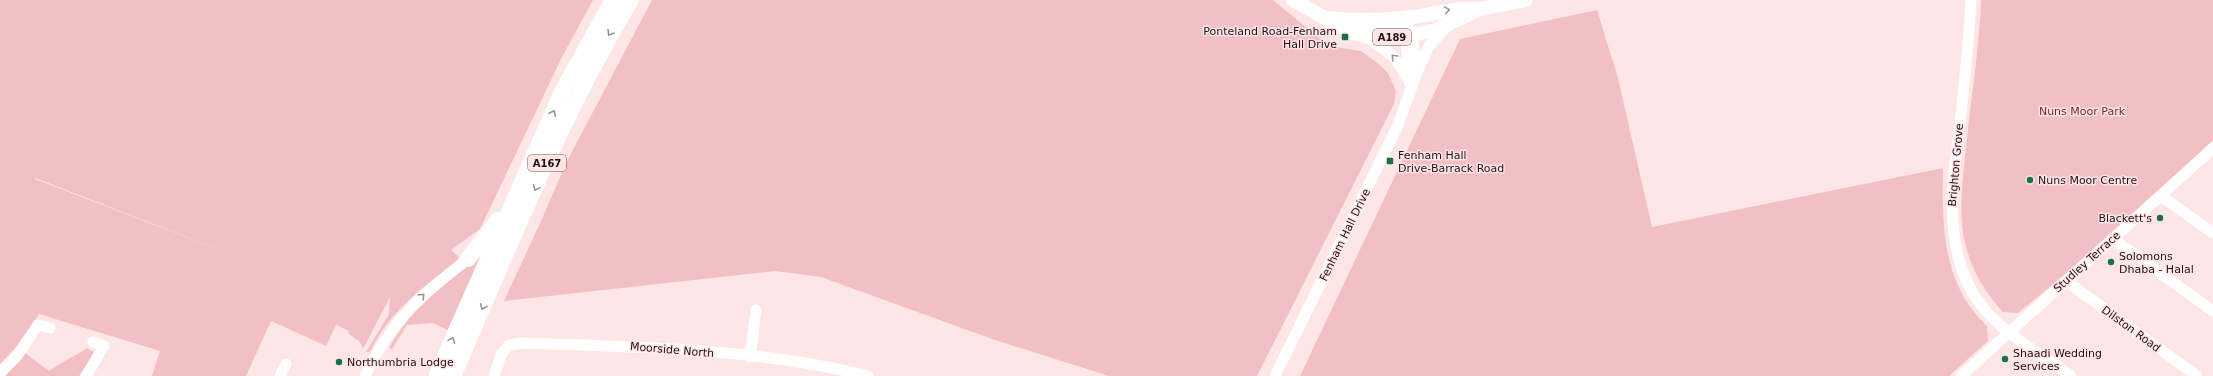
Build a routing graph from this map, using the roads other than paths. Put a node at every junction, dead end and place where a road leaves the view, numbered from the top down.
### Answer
1 (613, 0) edge
2 (630, 0) edge
3 (1293, 0) edge
4 (1526, 0) edge
5 (1971, 0) edge
6 (1480, 9) junction
7 (1331, 19) junction
8 (1449, 25) junction
9 (1409, 29) junction
10 (1367, 37) junction
11 (1417, 72) junction
12 (1411, 89) junction
13 (2212, 151) edge
14 (2161, 196) junction
15 (514, 199) junction
16 (2213, 233) edge
17 (2113, 239) junction
18 (468, 259) joint
19 (2066, 281) junction
20 (756, 310) dead end
21 (2213, 312) edge
22 (50, 328) dead end
23 (2009, 331) junction
24 (93, 342) dead end
25 (750, 357) junction
26 (286, 364) dead end
27 (0, 373) edge
28 (86, 376) edge
29 (280, 376) edge
30 (365, 376) edge
31 (436, 376) edge
32 (453, 376) edge
33 (494, 376) edge
34 (868, 376) edge
35 (1275, 376) edge
36 (1961, 376) edge
37 (2071, 376) edge
38 (2197, 376) edge

15 -> 1 highway, A167
2 -> 32 highway, A167
3 - 7 main road, A189
4 - 6 main road, A189
5 - 23 street, Brighton Grove
6 - 8 main road, A189
9 -> 6 main road, A189
7 - 9 main road, A189
7 - 10 main road, A189
8 - 9 main road, A189
8 - 11 street
9 - 10 main road, A189
9 - 11 street, Fenham Hall Drive
9 - 12 street, Fenham Hall Drive
12 -> 10 street
11 - 12 street, Fenham Hall Drive
12 - 35 street, Fenham Hall Drive
13 - 14 street, Studley Terrace
14 - 16 street
14 - 17 street, Studley Terrace
15 - 18 highway
31 -> 15 highway, A167
17 - 19 street, Studley Terrace
17 - 21 street
30 -> 18 street
19 - 23 street, Studley Terrace
19 - 38 street, Dilston Road
20 - 25 street
22 - 27 street
23 - 36 street, Studley Terrace
23 - 37 street, Brighton Grove
24 - 28 street
25 - 33 street, Moorside North
25 - 34 street, Moorside North
26 - 29 street

